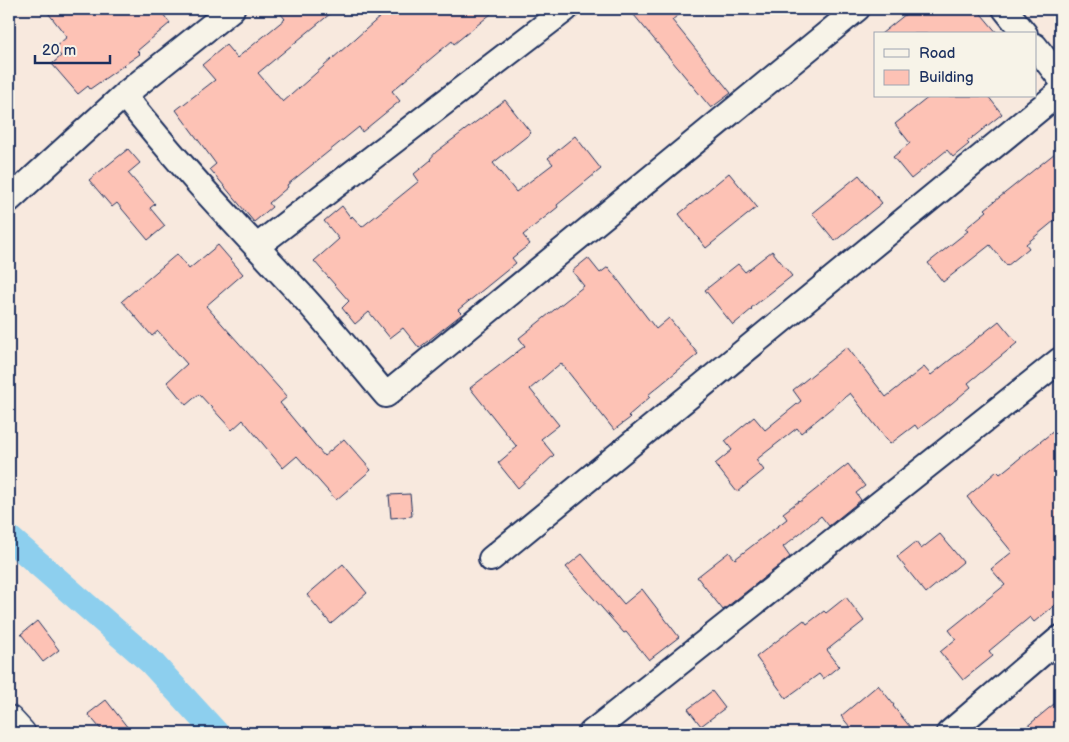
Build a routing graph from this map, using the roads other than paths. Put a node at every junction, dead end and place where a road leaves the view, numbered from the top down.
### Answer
1 (232, 9) edge
2 (566, 9) edge
3 (858, 9) edge
4 (1005, 9) edge
5 (1023, 32) edge
6 (1036, 47) edge
7 (1060, 78) edge
8 (1060, 92) edge
9 (124, 95) junction
10 (9, 200) edge
11 (256, 247) junction
12 (1060, 360) edge
13 (491, 559) dead end
14 (1060, 638) edge
15 (9, 720) edge
16 (21, 733) edge
17 (591, 733) edge
18 (949, 733) edge

1 - 9 street
2 - 11 street
3 - 11 street
4 - 5 street
6 - 7 street
8 - 13 street
9 - 10 street
9 - 11 street
12 - 17 street
14 - 18 street
15 - 16 street

